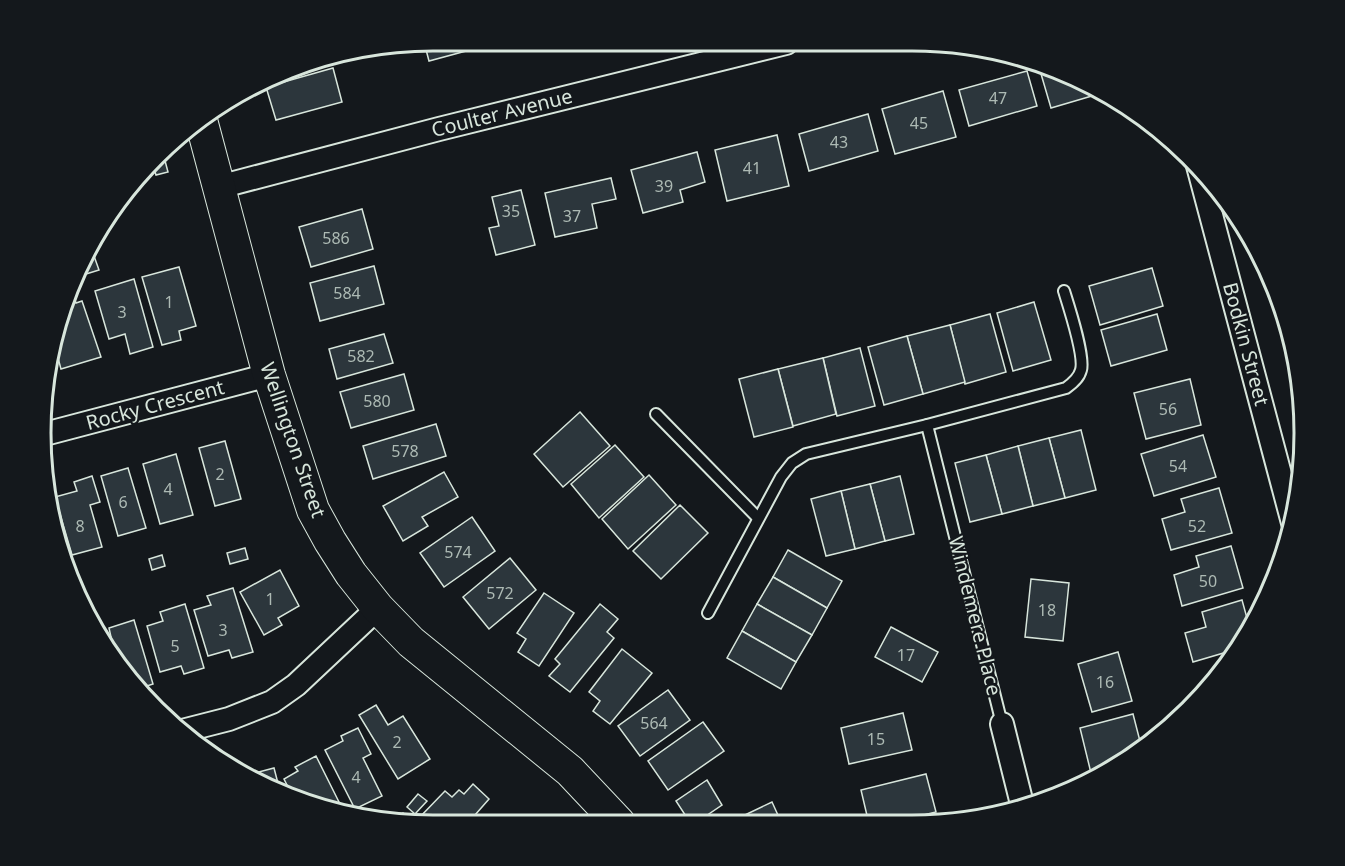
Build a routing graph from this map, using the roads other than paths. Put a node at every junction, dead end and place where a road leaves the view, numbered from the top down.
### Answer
1 (754, 51) edge
2 (203, 128) edge
3 (1203, 186) edge
4 (219, 187) junction
5 (1064, 291) dead end
6 (269, 375) junction
7 (656, 414) dead end
8 (927, 425) junction
9 (51, 432) edge
10 (1288, 503) edge
11 (758, 518) junction
12 (378, 608) junction
13 (708, 613) dead end
14 (1002, 724) joint
15 (191, 729) edge
16 (1021, 799) edge
17 (611, 815) edge

1 - 4 street, Coulter Avenue
2 - 4 street, Wellington Street
3 - 10 street, Bodkin Street
4 - 6 street, Wellington Street
5 - 8 lane
6 - 9 street, Rocky Crescent
6 - 12 street, Wellington Street
7 - 11 lane
8 - 11 lane
8 - 14 lane, Windemere Place
11 - 13 lane
12 - 15 street
12 - 17 street, Wellington Street
14 - 16 street, Windemere Place

